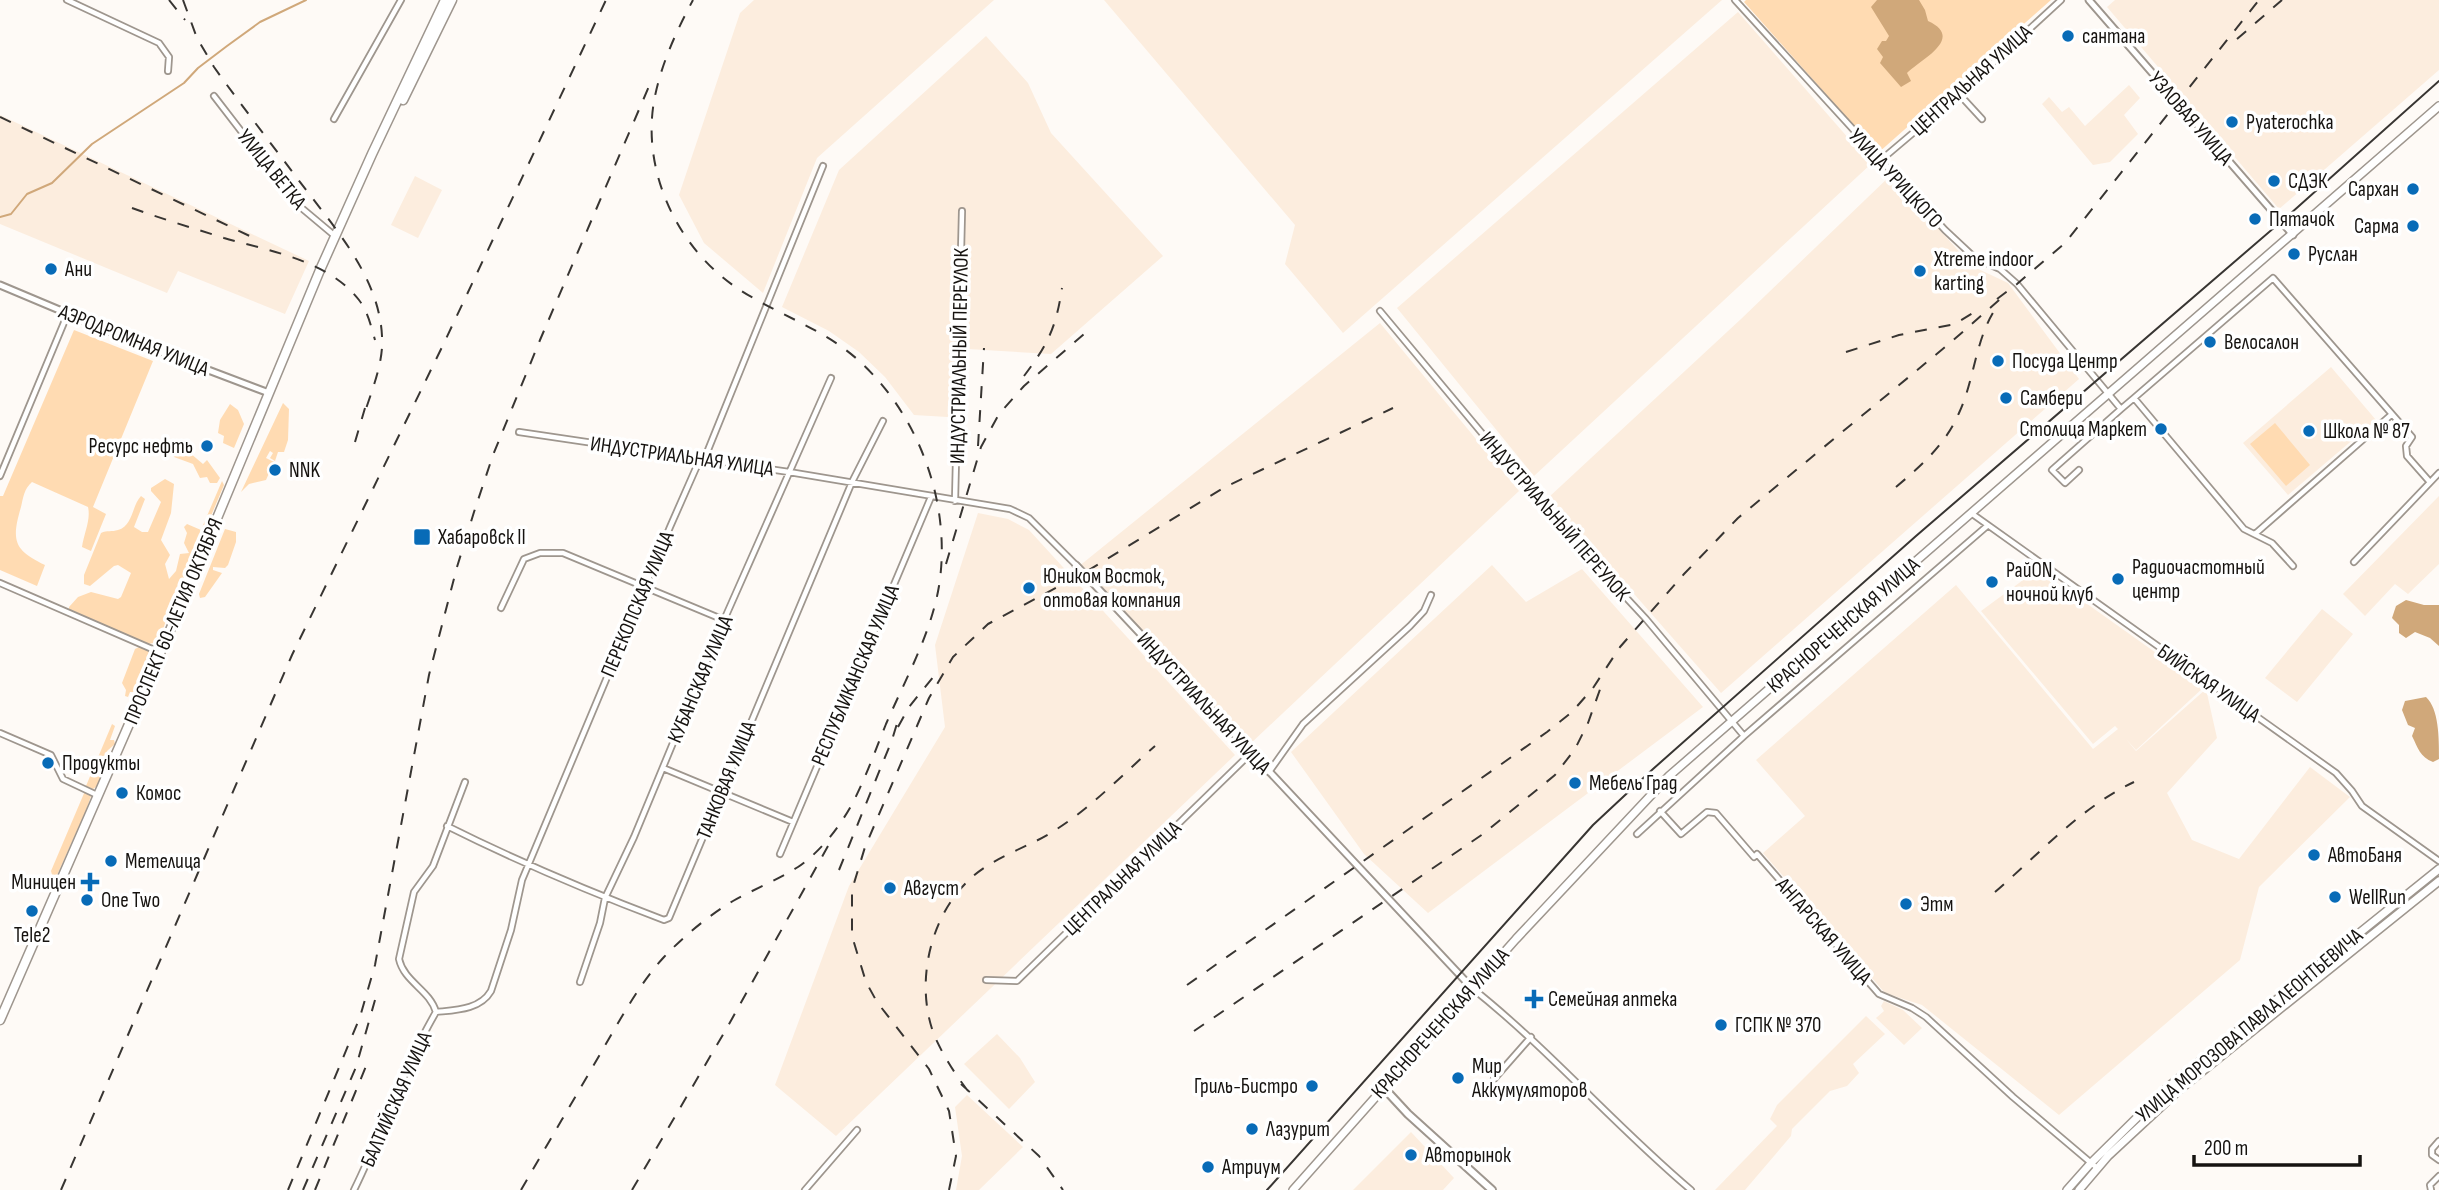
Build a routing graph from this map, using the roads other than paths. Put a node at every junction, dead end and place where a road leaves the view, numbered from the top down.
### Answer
1 (67, 0) edge
2 (401, 0) edge
3 (445, 0) edge
4 (452, 0) edge
5 (1735, 0) edge
6 (2062, 0) edge
7 (2089, 0) edge
8 (168, 71) dead end
9 (1959, 94) junction
10 (214, 96) dead end
11 (2439, 106) edge
12 (334, 119) dead end
13 (1982, 119) dead end
14 (1881, 160) junction
15 (822, 166) dead end
16 (962, 211) dead end
17 (343, 221) junction
18 (2293, 235) junction
19 (335, 236) junction
20 (0, 285) edge
21 (1380, 310) dead end
22 (68, 313) junction
23 (831, 379) dead end
24 (269, 393) junction
25 (2108, 394) junction
26 (2134, 398) junction
27 (2121, 409) junction
28 (2392, 415) junction
29 (883, 421) dead end
30 (519, 432) dead end
31 (702, 459) junction
32 (2079, 470) dead end
33 (789, 472) junction
34 (2439, 473) edge
35 (0, 476) edge
36 (2429, 481) junction
37 (852, 482) junction
38 (931, 497) junction
39 (955, 500) junction
40 (1971, 513) junction
41 (1987, 526) junction
42 (2255, 534) junction
43 (2354, 562) dead end
44 (1076, 565) joint
45 (2293, 566) dead end
46 (0, 583) edge
47 (645, 586) junction
48 (1431, 595) dead end
49 (501, 608) dead end
50 (724, 620) junction
51 (160, 652) junction
52 (1731, 722) junction
53 (0, 733) edge
54 (1744, 736) junction
55 (1250, 754) junction
56 (663, 768) junction
57 (1269, 772) junction
58 (465, 782) dead end
59 (722, 792) junction
60 (97, 794) junction
61 (1660, 811) junction
62 (793, 822) junction
63 (447, 826) junction
64 (1637, 834) dead end
65 (780, 854) dead end
66 (2439, 861) edge
67 (528, 865) junction
68 (2439, 869) edge
69 (2439, 881) edge
70 (605, 898) junction
71 (986, 980) dead end
72 (580, 982) dead end
73 (1472, 988) junction
74 (436, 1012) junction
75 (0, 1020) edge
76 (1531, 1038) junction
77 (1494, 1079) dead end
78 (1383, 1087) junction
79 (857, 1130) dead end
80 (2439, 1140) edge
81 (2439, 1160) edge
82 (2094, 1166) junction
83 (2439, 1177) edge
84 (354, 1190) edge
85 (805, 1190) edge
86 (1293, 1190) edge
87 (1492, 1190) edge
88 (1690, 1190) edge
89 (2067, 1190) edge
90 (2079, 1190) edge
91 (2431, 1190) edge

1 - 8 street
2 - 12 street
3 - 17 highway, ПРОСПЕКТ 60-ЛЕТИЯ ОКТЯБРЯ
4 - 17 highway, ПРОСПЕКТ 60-ЛЕТИЯ ОКТЯБРЯ
5 - 14 street, УЛИЦА УРИЦКОГО
6 - 9 street, ЦЕНТРАЛЬНАЯ УЛИЦА
7 - 18 street, УЗЛОВАЯ УЛИЦА
9 - 13 street
9 - 14 street, ЦЕНТРАЛЬНАЯ УЛИЦА
10 - 19 street, УЛИЦА ВЕТКА
11 - 18 main road, КРАСНОРЕЧЕНСКАЯ УЛИЦА
14 - 25 street, УЛИЦА УРИЦКОГО
15 - 31 street, ПЕРЕКОПСКАЯ УЛИЦА
16 - 39 street, ИНДУСТРИАЛЬНЫЙ ПЕРЕУЛОК
17 - 19 highway, ПРОСПЕКТ 60-ЛЕТИЯ ОКТЯБРЯ
18 - 25 main road, КРАСНОРЕЧЕНСКАЯ УЛИЦА
19 - 24 highway, ПРОСПЕКТ 60-ЛЕТИЯ ОКТЯБРЯ
20 - 22 street, АЭРОДРОМНАЯ УЛИЦА
21 - 52 street, ИНДУСТРИАЛЬНЫЙ ПЕРЕУЛОК
22 - 24 street, АЭРОДРОМНАЯ УЛИЦА
22 - 35 street
23 - 33 street, КУБАНСКАЯ УЛИЦА
24 - 51 highway, ПРОСПЕКТ 60-ЛЕТИЯ ОКТЯБРЯ
25 - 27 street, УЛИЦА УРИЦКОГО
25 - 40 main road, КРАСНОРЕЧЕНСКАЯ УЛИЦА
26 - 27 street
26 - 28 street
26 - 42 street
27 - 32 street
28 - 36 street
28 - 42 street
29 - 37 street, ТАНКОВАЯ УЛИЦА
30 - 31 street, ИНДУСТРИАЛЬНАЯ УЛИЦА
31 - 33 street, ИНДУСТРИАЛЬНАЯ УЛИЦА
31 - 47 street, ПЕРЕКОПСКАЯ УЛИЦА
33 - 37 street, ИНДУСТРИАЛЬНАЯ УЛИЦА
33 - 50 street, КУБАНСКАЯ УЛИЦА
34 - 36 street
36 - 43 street
37 - 38 street, ИНДУСТРИАЛЬНАЯ УЛИЦА
37 - 59 street, ТАНКОВАЯ УЛИЦА
38 - 39 street, ИНДУСТРИАЛЬНАЯ УЛИЦА
38 - 62 street, РЕСПУБЛИКАНСКАЯ УЛИЦА
39 - 44 street, ИНДУСТРИАЛЬНАЯ УЛИЦА
40 - 41 street, БИЙСКАЯ УЛИЦА
40 - 52 main road, КРАСНОРЕЧЕНСКАЯ УЛИЦА
41 - 54 street
41 - 66 street, БИЙСКАЯ УЛИЦА
42 - 45 street
44 - 55 street, ИНДУСТРИАЛЬНАЯ УЛИЦА
46 - 51 street
47 - 49 street
47 - 50 street
47 - 67 street, ПЕРЕКОПСКАЯ УЛИЦА
48 - 57 street
50 - 56 street, КУБАНСКАЯ УЛИЦА
51 - 60 highway, ПРОСПЕКТ 60-ЛЕТИЯ ОКТЯБРЯ
52 - 54 street, ИНДУСТРИАЛЬНЫЙ ПЕРЕУЛОК
52 - 73 main road, КРАСНОРЕЧЕНСКАЯ УЛИЦА
53 - 60 street
54 - 61 street
55 - 57 street, ИНДУСТРИАЛЬНАЯ УЛИЦА
55 - 71 street, ЦЕНТРАЛЬНАЯ УЛИЦА
56 - 59 street
56 - 70 street, КУБАНСКАЯ УЛИЦА
57 - 73 street, ИНДУСТРИАЛЬНАЯ УЛИЦА
58 - 63 street, БАЛТИЙСКАЯ УЛИЦА
59 - 62 street
59 - 70 street, ТАНКОВАЯ УЛИЦА
60 - 75 highway, ПРОСПЕКТ 60-ЛЕТИЯ ОКТЯБРЯ
61 - 64 street
61 - 82 street, АНГАРСКАЯ УЛИЦА
62 - 65 street, РЕСПУБЛИКАНСКАЯ УЛИЦА
63 - 67 street, ТАНКОВАЯ УЛИЦА
63 - 74 street, БАЛТИЙСКАЯ УЛИЦА
67 - 70 street, ТАНКОВАЯ УЛИЦА
67 - 74 street, ПЕРЕКОПСКАЯ УЛИЦА
68 - 82 main road, УЛИЦА МОРОЗОВА ПАВЛА ЛЕОНТЬЕВИЧА
69 - 82 main road, УЛИЦА МОРОЗОВА ПАВЛА ЛЕОНТЬЕВИЧА
70 - 72 street, КУБАНСКАЯ УЛИЦА
73 - 76 street, ИНДУСТРИАЛЬНАЯ УЛИЦА
73 - 78 main road, КРАСНОРЕЧЕНСКАЯ УЛИЦА
74 - 84 street, БАЛТИЙСКАЯ УЛИЦА
76 - 77 street
76 - 88 street, ИНДУСТРИАЛЬНАЯ УЛИЦА
78 - 86 main road, КРАСНОРЕЧЕНСКАЯ УЛИЦА
78 - 87 main road
79 - 85 street
80 - 81 street
82 - 89 main road, УЛИЦА МОРОЗОВА ПАВЛА ЛЕОНТЬЕВИЧА
82 - 90 main road, УЛИЦА МОРОЗОВА ПАВЛА ЛЕОНТЬЕВИЧА
83 - 91 street

